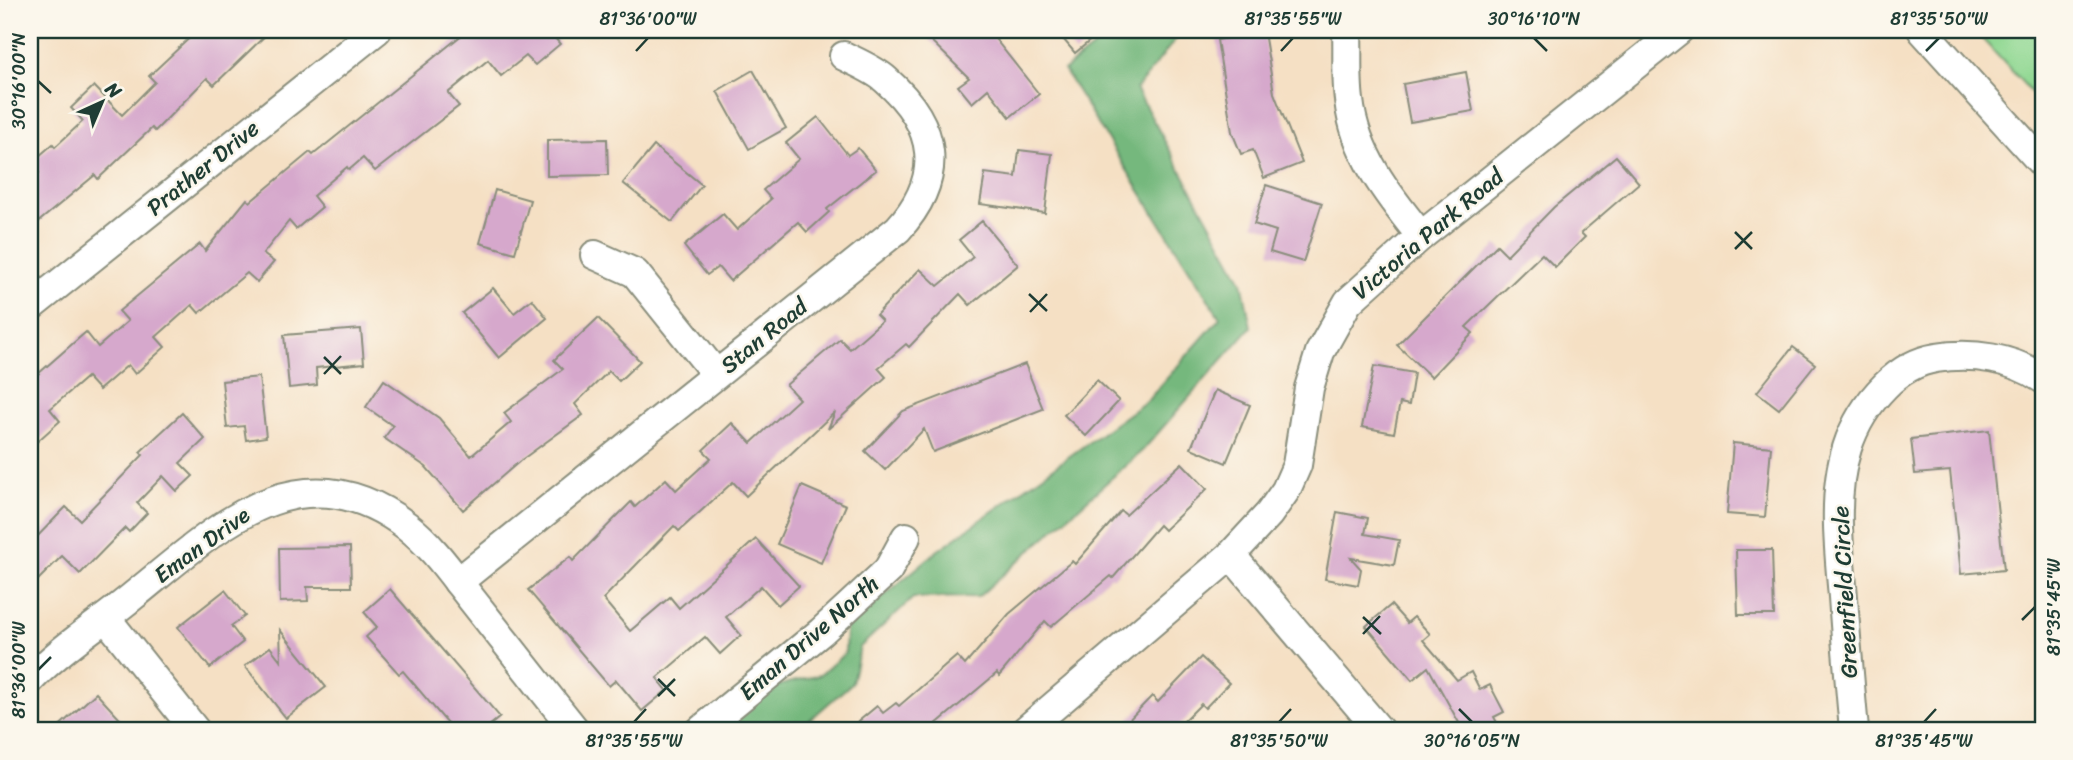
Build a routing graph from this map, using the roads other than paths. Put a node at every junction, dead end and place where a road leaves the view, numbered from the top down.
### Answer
1 (377, 30) edge
2 (1347, 30) edge
3 (1679, 30) edge
4 (1922, 30) edge
5 (844, 55) dead end
6 (2043, 164) edge
7 (1421, 236) junction
8 (595, 256) dead end
9 (30, 307) edge
10 (716, 374) junction
11 (2043, 379) edge
12 (906, 537) dead end
13 (1231, 555) junction
14 (458, 582) junction
15 (106, 618) junction
16 (30, 680) edge
17 (195, 730) edge
18 (575, 730) edge
19 (701, 730) edge
20 (1026, 730) edge
21 (1379, 730) edge
22 (1854, 730) edge

1 - 9 street, Prather Drive
2 - 7 street
3 - 7 street, Victoria Park Road
4 - 6 street
5 - 10 street, Stan Road
7 - 13 street, Victoria Park Road
8 - 10 street
10 - 14 street, Stan Road
11 - 22 street, Greenfield Circle
12 - 19 street, Eman Drive North
13 - 20 street, Victoria Park Road
13 - 21 street
14 - 15 street, Eman Drive
14 - 18 street
15 - 16 street, Eman Drive
15 - 17 street

